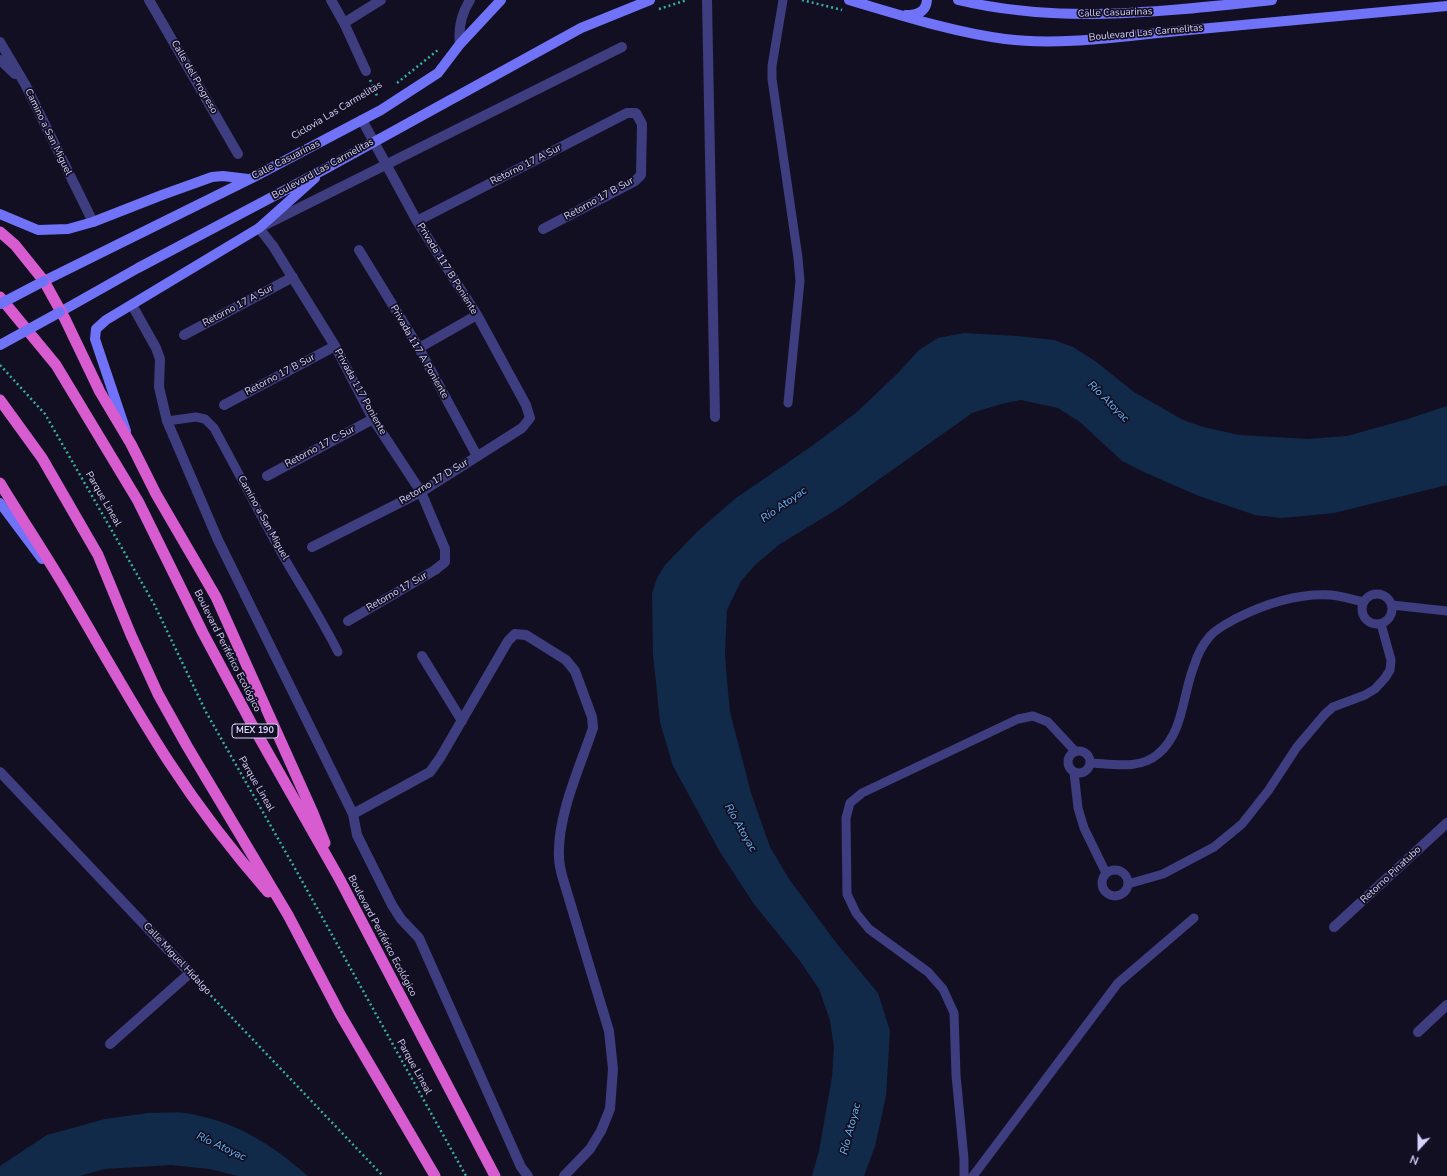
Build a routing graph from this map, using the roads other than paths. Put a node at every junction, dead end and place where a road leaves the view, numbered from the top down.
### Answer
1 (150, 0) edge
2 (331, 0) edge
3 (381, 0) edge
4 (470, 0) edge
5 (501, 0) edge
6 (650, 0) edge
7 (707, 0) edge
8 (783, 0) edge
9 (849, 0) edge
10 (927, 0) edge
11 (958, 0) edge
12 (1272, 0) edge
13 (1447, 6) edge
14 (900, 15) junction
15 (344, 23) junction
16 (0, 42) edge
17 (460, 44) junction
18 (622, 47) dead end
19 (0, 60) edge
20 (366, 71) road end
21 (24, 84) junction
22 (636, 113) joint
23 (362, 120) junction
24 (373, 141) junction
25 (238, 154) dead end
26 (386, 165) junction
27 (325, 168) junction
28 (248, 179) junction
29 (0, 214) edge
30 (417, 221) junction
31 (93, 222) junction
32 (259, 228) junction
33 (543, 229) dead end
34 (0, 232) edge
35 (359, 250) dead end
36 (293, 277) junction
37 (44, 281) junction
38 (0, 297) edge
39 (0, 304) edge
40 (132, 305) junction
41 (60, 312) junction
42 (477, 315) junction
43 (184, 335) dead end
44 (0, 345) edge
45 (335, 346) junction
46 (419, 348) junction
47 (0, 400) edge
48 (788, 403) dead end
49 (224, 405) dead end
50 (715, 417) dead end
51 (530, 418) joint
52 (373, 419) junction
53 (167, 421) junction
54 (131, 444) junction
55 (477, 456) junction
56 (267, 476) dead end
57 (0, 483) edge
58 (421, 492) junction
59 (0, 503) edge
60 (312, 547) dead end
61 (445, 562) joint
62 (70, 595) junction
63 (1364, 602) junction
64 (1392, 605) junction
65 (1447, 611) edge
66 (348, 621) dead end
67 (1381, 624) junction
68 (338, 652) dead end
69 (422, 656) dead end
70 (462, 721) junction
71 (1075, 751) junction
72 (1090, 763) junction
73 (0, 772) edge
74 (1074, 772) junction
75 (353, 814) junction
76 (1447, 823) edge
77 (1106, 873) junction
78 (339, 878) junction
79 (1128, 884) junction
80 (288, 915) junction
81 (1194, 918) dead end
82 (1334, 927) dead end
83 (1447, 1005) edge
84 (1418, 1032) dead end
85 (110, 1044) dead end
86 (435, 1176) edge
87 (495, 1176) edge
88 (528, 1176) edge
89 (564, 1176) edge
90 (964, 1176) edge
91 (973, 1176) edge

1 - 25 street, Calle del Progreso
2 - 15 street
3 - 15 street
4 - 17 street
5 - 17 main road, Calle Casuarinas
6 - 24 main road, Boulevard Las Carmelitas
7 - 50 street
8 - 48 lane
9 - 14 main road, Boulevard Las Carmelitas
10 - 14 main road
11 - 12 main road, Calle Casuarinas
13 - 14 main road, Boulevard Las Carmelitas
15 - 20 street
16 - 21 street, Camino a San Miguel
17 - 23 main road, Calle Casuarinas
18 - 26 street
19 - 21 street
21 - 31 street, Camino a San Miguel
22 - 30 street, Retorno 17 A Sur
22 - 33 street, Retorno 17 B Sur
23 - 24 street, Privada 117 B Poniente
23 - 28 main road, Calle Casuarinas
24 - 26 street, Privada 117 B Poniente
24 - 27 main road, Boulevard Las Carmelitas
26 - 30 street, Privada 117 B Poniente
26 - 32 street
27 - 32 main road
27 - 41 main road, Boulevard Las Carmelitas
28 - 31 main road
28 - 37 main road, Calle Casuarinas
29 - 31 main road
30 - 42 street, Privada 117 B Poniente
32 - 36 street, Privada 117 Poniente
32 - 40 main road
34 - 37 highway
35 - 46 street, Privada 117 A Poniente
36 - 43 street, Retorno 17 A Sur
36 - 45 street, Privada 117 Poniente
37 - 39 main road, bridge
37 - 41 highway
38 - 78 highway, Boulevard Periférico Ecológico / MEX 190
40 - 53 street
40 - 54 main road
41 - 44 main road, Boulevard Las Carmelitas, bridge
41 - 54 highway
42 - 46 street
42 - 51 street, Privada 117 B Poniente
45 - 49 street, Retorno 17 B Sur
45 - 52 street, Privada 117 Poniente
46 - 55 street, Privada 117 A Poniente
47 - 80 highway
51 - 55 street, Retorno 17 D Sur
52 - 56 street, Retorno 17 C Sur
52 - 58 street, Privada 117 Poniente
53 - 68 lane, Camino a San Miguel
53 - 75 street
54 - 78 highway
55 - 58 street, Retorno 17 D Sur
57 - 62 highway
58 - 60 street, Retorno 17 D Sur
58 - 61 street, Privada 117 Poniente
59 - 62 main road
61 - 66 street, Retorno 17 Sur
62 - 80 highway
63 - 64 lane
63 - 67 lane
63 - 72 lane
64 - 65 lane
64 - 67 lane
67 - 79 lane
69 - 70 street
70 - 75 street
70 - 89 street
71 - 72 lane
71 - 74 lane
71 - 90 lane
72 - 74 lane
73 - 85 street, Calle Miguel Hidalgo
74 - 77 lane
75 - 88 street
76 - 82 street, Retorno Pinatubo
77 - 79 lane
77 - 79 lane
78 - 87 highway, Boulevard Periférico Ecológico / MEX 190
80 - 86 highway
81 - 91 lane
83 - 84 street

